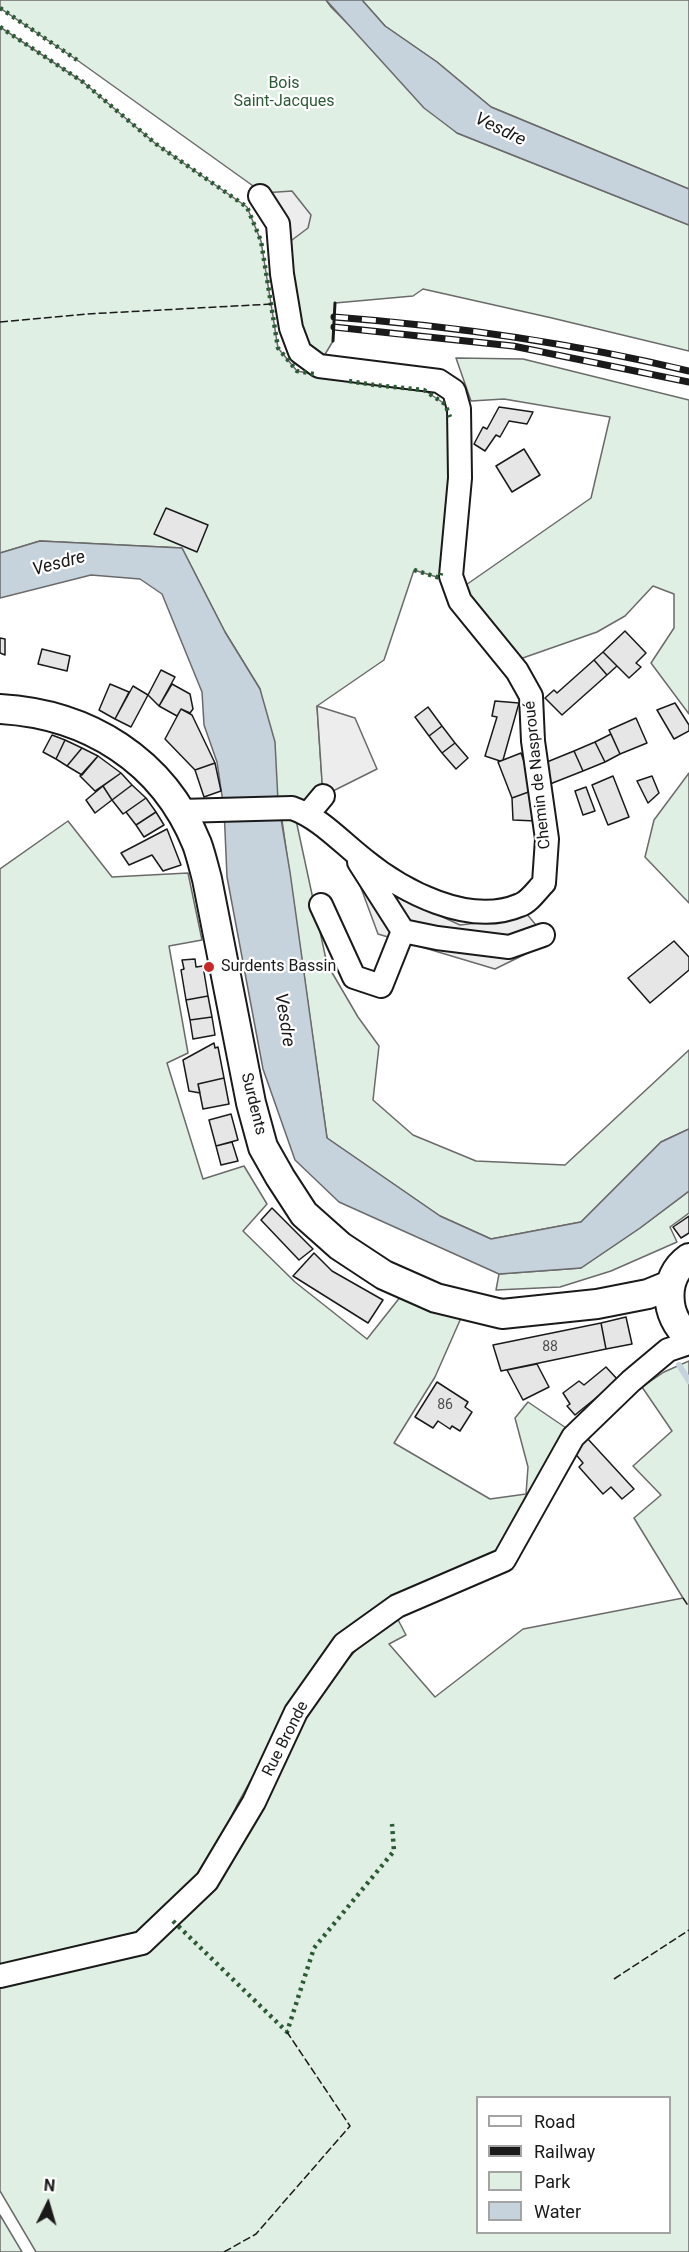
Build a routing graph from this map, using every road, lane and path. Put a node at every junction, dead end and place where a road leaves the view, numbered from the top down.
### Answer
1 (260, 196) dead end
2 (0, 709) edge
3 (180, 811) junction
4 (352, 850) junction
5 (321, 905) dead end
6 (500, 909) junction
7 (403, 931) junction
8 (543, 935) dead end
9 (509, 947) junction
10 (689, 1257) edge
11 (670, 1285) junction
12 (689, 1337) edge
13 (689, 1343) edge
14 (0, 1976) edge

1 - 6 street, Chemin de Nasproué
2 - 3 main road, Surdents
3 - 4 street, Chemin de Nasproué
3 - 11 main road, Surdents
4 - 6 street, Chemin de Nasproué
4 - 7 street
5 - 7 street
6 - 9 street
7 - 9 street
8 - 9 street
10 - 11 main road
11 - 12 main road
13 - 14 street, Rue Bronde

